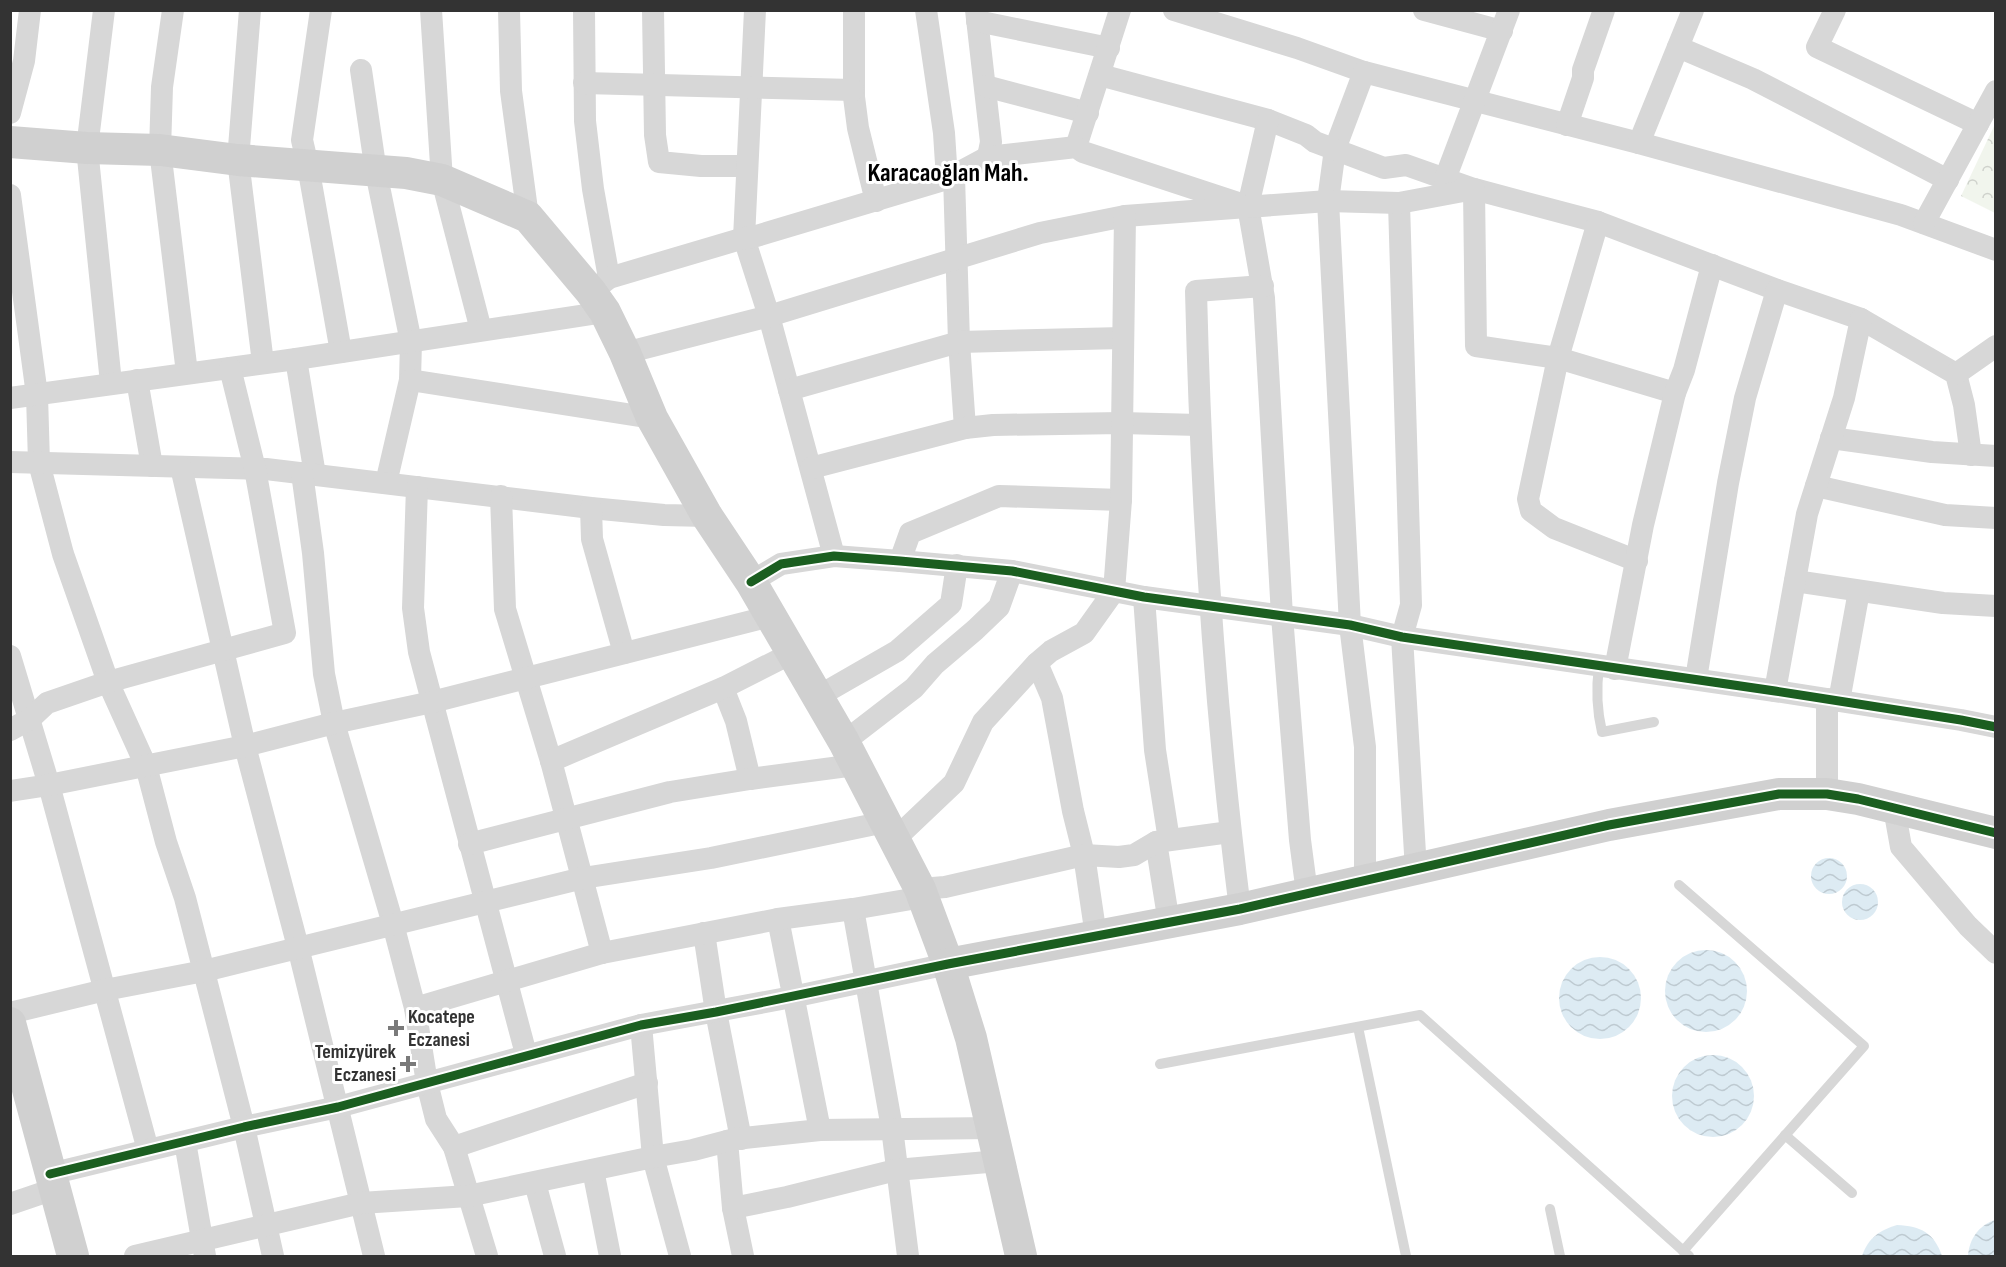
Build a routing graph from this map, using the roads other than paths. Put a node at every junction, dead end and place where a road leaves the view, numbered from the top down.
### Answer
1 (30, 10) edge
2 (104, 10) edge
3 (173, 10) edge
4 (250, 10) edge
5 (321, 10) edge
6 (431, 10) edge
7 (509, 10) edge
8 (584, 10) edge
9 (653, 10) edge
10 (755, 10) edge
11 (854, 10) edge
12 (926, 10) edge
13 (1120, 10) edge
14 (1174, 10) edge
15 (1424, 10) edge
16 (1604, 10) edge
17 (1693, 10) edge
18 (1835, 10) edge
19 (977, 16) edge
20 (1506, 21) edge
21 (1678, 47) junction
22 (1109, 48) junction
23 (16, 70) edge
24 (361, 70) dead end
25 (1364, 72) junction
26 (1100, 75) junction
27 (584, 83) junction
28 (654, 85) junction
29 (985, 86) junction
30 (751, 87) junction
31 (853, 90) junction
32 (1995, 91) edge
33 (1475, 100) junction
34 (10, 113) edge
35 (1088, 113) junction
36 (1268, 120) junction
37 (1978, 124) junction
38 (1566, 125) junction
39 (10, 142) edge
40 (1639, 143) junction
41 (1076, 147) junction
42 (87, 148) junction
43 (1335, 149) junction
44 (160, 150) junction
45 (988, 157) junction
46 (238, 160) junction
47 (308, 166) junction
48 (747, 166) junction
49 (376, 171) junction
50 (950, 177) junction
51 (1445, 179) junction
52 (442, 180) junction
53 (1948, 180) junction
54 (1474, 189) junction
55 (10, 195) edge
56 (876, 201) junction
57 (1328, 201) junction
58 (1399, 203) junction
59 (1248, 206) junction
60 (1125, 216) junction
61 (528, 217) junction
62 (1598, 222) junction
63 (1924, 223) junction
64 (744, 238) junction
65 (1995, 250) edge
66 (958, 260) junction
67 (1712, 265) junction
68 (1263, 286) junction
69 (1777, 290) junction
70 (602, 294) junction
71 (769, 316) junction
72 (1861, 319) junction
73 (481, 330) junction
74 (1123, 338) junction
75 (411, 342) junction
76 (958, 342) junction
77 (1995, 346) edge
78 (341, 352) junction
79 (625, 353) junction
80 (1558, 358) junction
81 (296, 359) junction
82 (263, 363) junction
83 (230, 368) junction
84 (187, 373) junction
85 (1956, 375) junction
86 (137, 380) junction
87 (410, 380) junction
88 (111, 383) junction
89 (789, 390) junction
90 (1675, 393) junction
91 (37, 394) junction
92 (10, 398) edge
93 (652, 418) junction
94 (1121, 423) junction
95 (1199, 425) junction
96 (965, 428) junction
97 (1831, 438) junction
98 (1971, 454) junction
99 (1995, 456) edge
100 (10, 462) edge
101 (39, 463) junction
102 (152, 466) junction
103 (181, 467) junction
104 (811, 468) junction
105 (255, 469) junction
106 (309, 474) junction
107 (386, 483) junction
108 (1816, 486) junction
109 (417, 487) junction
110 (501, 496) junction
111 (1121, 500) junction
112 (591, 508) junction
113 (707, 516) junction
114 (1995, 518) edge
115 (834, 556) junction
116 (900, 561) junction
117 (1637, 561) junction
118 (957, 566) junction
119 (1012, 571) junction
120 (1795, 581) junction
121 (751, 582) junction
122 (1114, 591) junction
123 (1859, 591) junction
124 (1144, 597) junction
125 (1995, 606) edge
126 (1210, 607) junction
127 (771, 616) junction
128 (1282, 616) junction
129 (1350, 625) junction
130 (1402, 637) junction
131 (222, 649) junction
132 (624, 653) junction
133 (792, 653) junction
134 (10, 656) edge
135 (1038, 663) junction
136 (1607, 668) junction
137 (526, 677) junction
138 (1696, 679) junction
139 (108, 682) junction
140 (723, 688) junction
141 (1775, 691) junction
142 (817, 697) junction
143 (1833, 700) junction
144 (432, 702) junction
145 (30, 719) junction
146 (1654, 722) dead end
147 (334, 723) junction
148 (1995, 727) edge
149 (10, 730) edge
150 (245, 746) junction
151 (850, 753) junction
152 (551, 761) junction
153 (146, 766) junction
154 (750, 779) junction
155 (50, 785) junction
156 (10, 791) edge
157 (1827, 794) junction
158 (1894, 808) junction
159 (567, 818) junction
160 (890, 831) junction
161 (1230, 832) junction
162 (1995, 833) edge
163 (1162, 841) junction
164 (469, 844) junction
165 (1084, 855) junction
166 (1416, 870) junction
167 (583, 878) junction
168 (1365, 880) junction
169 (1679, 885) dead end
170 (922, 893) junction
171 (1307, 893) junction
172 (484, 902) junction
173 (853, 909) junction
174 (1240, 909) junction
175 (778, 919) junction
176 (1168, 923) junction
177 (393, 924) junction
178 (704, 933) junction
179 (1096, 936) junction
180 (298, 947) junction
181 (602, 953) junction
182 (1995, 953) edge
183 (948, 964) junction
184 (204, 971) junction
185 (506, 981) junction
186 (866, 982) junction
187 (105, 990) junction
188 (792, 997) junction
189 (415, 1008) junction
190 (716, 1012) junction
191 (10, 1013) edge
192 (10, 1023) edge
193 (641, 1025) junction
194 (1358, 1027) junction
195 (526, 1054) junction
196 (1160, 1064) dead end
197 (427, 1083) junction
198 (647, 1083) junction
199 (19, 1091) edge
200 (338, 1107) junction
201 (244, 1127) junction
202 (892, 1128) junction
203 (993, 1128) junction
204 (820, 1130) junction
205 (1785, 1135) junction
206 (734, 1140) junction
207 (185, 1142) junction
208 (454, 1147) junction
209 (148, 1150) junction
210 (653, 1157) junction
211 (999, 1161) junction
212 (593, 1170) junction
213 (896, 1170) junction
214 (52, 1181) junction
215 (535, 1183) junction
216 (1852, 1193) dead end
217 (468, 1196) junction
218 (361, 1203) junction
219 (10, 1204) edge
220 (733, 1208) junction
221 (1550, 1209) dead end
222 (267, 1226) junction
223 (203, 1249) edge
224 (1686, 1254) edge
225 (73, 1257) edge
226 (135, 1257) edge
227 (273, 1257) edge
228 (374, 1257) edge
229 (487, 1257) edge
230 (555, 1257) edge
231 (610, 1257) edge
232 (680, 1257) edge
233 (743, 1257) edge
234 (908, 1257) edge
235 (1021, 1257) edge
236 (1406, 1257) edge
237 (1560, 1257) edge

1 - 23 street
2 - 42 street
3 - 44 street
4 - 46 street
5 - 47 street
6 - 52 street
7 - 61 street
8 - 27 street
9 - 28 street
10 - 30 street
11 - 31 street
12 - 50 street
13 - 22 street
14 - 25 street
15 - 20 street
16 - 38 street
17 - 21 street
18 - 37 street
19 - 22 street
19 - 29 street
20 - 33 street
21 - 40 street
21 - 53 street
22 - 26 street
23 - 34 street
24 - 49 street
25 - 33 street
25 - 43 street
26 - 35 street
26 - 36 street
27 - 28 street
27 - 70 street
28 - 30 street
28 - 48 street
29 - 35 street
29 - 45 street
30 - 31 street
30 - 48 street
31 - 56 street
32 - 37 street
33 - 38 street
33 - 51 street
35 - 41 street
36 - 43 street
36 - 59 street
37 - 53 street
38 - 40 street
39 - 42 main road
40 - 63 street
41 - 45 street
41 - 59 street
42 - 44 main road
42 - 88 street
43 - 51 street
43 - 57 street
44 - 46 main road
44 - 84 street
45 - 50 street
46 - 47 main road
46 - 82 street
47 - 49 main road
47 - 78 street
48 - 64 street
49 - 52 main road
49 - 75 street
50 - 56 street
50 - 66 street
51 - 54 street
52 - 61 main road
52 - 73 street
53 - 63 street
54 - 58 street
54 - 62 street
54 - 80 street
55 - 91 street
56 - 64 street
57 - 58 street
57 - 59 street
57 - 129 street
58 - 130 street
59 - 60 street
59 - 68 street
60 - 66 street
60 - 74 street
61 - 70 main road
62 - 67 street
62 - 80 street
63 - 65 street
64 - 70 street
64 - 71 street
66 - 71 street
66 - 76 street
67 - 69 street
67 - 90 street
68 - 95 street
68 - 128 street
69 - 72 street
69 - 138 street
70 - 73 street
70 - 79 main road
71 - 79 street
71 - 89 street
72 - 85 street
72 - 97 street
73 - 75 street
74 - 76 street
74 - 94 street
75 - 78 street
75 - 87 street
76 - 89 street
76 - 96 street
77 - 85 street
78 - 81 street
79 - 93 main road
80 - 90 street
80 - 117 street
81 - 82 street
81 - 106 street
82 - 83 street
83 - 84 street
83 - 105 street
84 - 86 street
85 - 98 street
86 - 88 street
86 - 102 street
87 - 93 street
87 - 107 street
88 - 91 street
89 - 104 street
90 - 117 street
91 - 92 street
91 - 101 street
93 - 113 main road
94 - 95 street
94 - 96 street
94 - 111 street
95 - 126 street
96 - 104 street
97 - 98 street
97 - 108 street
98 - 99 street
100 - 101 street
101 - 102 street
101 - 139 street
102 - 103 street
103 - 105 street
103 - 131 street
104 - 115 street
105 - 106 street
105 - 131 street
106 - 107 street
106 - 147 street
107 - 109 street
108 - 114 street
108 - 120 street
109 - 110 street
109 - 144 street
110 - 112 street
110 - 137 street
111 - 116 street
111 - 122 street
112 - 113 street
112 - 132 street
113 - 121 main road
115 - 116 street
115 - 121 street
116 - 118 street
117 - 136 street
118 - 119 street
118 - 142 street
119 - 122 street
119 - 151 street
120 - 123 street
120 - 141 street
121 - 127 main road
122 - 124 street
122 - 135 street
123 - 125 street
123 - 143 street
124 - 126 street
124 - 163 street
126 - 128 street
126 - 161 street
127 - 132 street
127 - 133 main road
128 - 129 street
128 - 171 street
129 - 130 street
129 - 168 street
130 - 136 street
130 - 166 street
131 - 139 street
131 - 150 street
132 - 137 street
133 - 140 street
133 - 142 main road
134 - 145 street
135 - 160 street
135 - 165 street
136 - 138 street
136 - 146 lane
137 - 144 street
137 - 152 street
138 - 141 street
139 - 145 street
139 - 153 street
140 - 152 street
140 - 154 street
141 - 143 street
142 - 151 main road
143 - 148 street
143 - 157 street
144 - 147 street
144 - 164 street
145 - 149 street
145 - 155 street
147 - 150 street
147 - 177 street
150 - 153 street
150 - 180 street
151 - 154 street
151 - 160 main road
152 - 159 street
153 - 155 street
153 - 184 street
154 - 159 street
155 - 156 street
155 - 187 street
157 - 158 main road
157 - 166 main road
158 - 162 main road
158 - 182 street
159 - 164 street
159 - 167 street
160 - 167 street
160 - 170 main road
161 - 163 street
161 - 174 street
163 - 165 street
163 - 176 street
164 - 172 street
165 - 170 street
165 - 179 street
166 - 168 main road
167 - 172 street
167 - 181 street
168 - 171 main road
169 - 205 lane
170 - 173 street
170 - 183 main road
171 - 174 main road
172 - 177 street
172 - 185 street
173 - 175 street
173 - 186 street
174 - 176 main road
175 - 178 street
175 - 188 street
176 - 179 main road
177 - 180 street
177 - 189 street
178 - 181 street
178 - 190 street
179 - 183 main road
180 - 184 street
180 - 200 street
181 - 185 street
183 - 186 street
183 - 203 main road
184 - 187 street
184 - 201 street
185 - 189 street
185 - 195 street
186 - 188 street
186 - 202 street
187 - 191 street
187 - 209 street
188 - 190 street
188 - 204 street
189 - 197 street
190 - 193 street
190 - 206 street
192 - 199 main road
193 - 195 street
193 - 198 street
194 - 196 lane
194 - 224 lane
194 - 236 lane
195 - 197 street
197 - 200 street
197 - 208 street
198 - 208 street
198 - 210 street
199 - 214 main road
200 - 201 street
200 - 218 street
201 - 207 street
201 - 222 street
202 - 203 street
202 - 204 street
202 - 213 street
203 - 211 main road
204 - 206 street
205 - 216 lane
205 - 224 lane
206 - 210 street
206 - 220 street
207 - 209 street
207 - 223 street
208 - 217 street
209 - 214 street
210 - 212 street
210 - 232 street
211 - 213 street
211 - 235 main road
212 - 215 street
212 - 231 street
213 - 220 street
213 - 234 street
214 - 219 street
214 - 225 main road
215 - 217 street
215 - 230 street
217 - 218 street
217 - 229 street
218 - 222 street
218 - 228 street
220 - 233 street
221 - 237 lane
222 - 223 street
222 - 227 street
223 - 226 street

